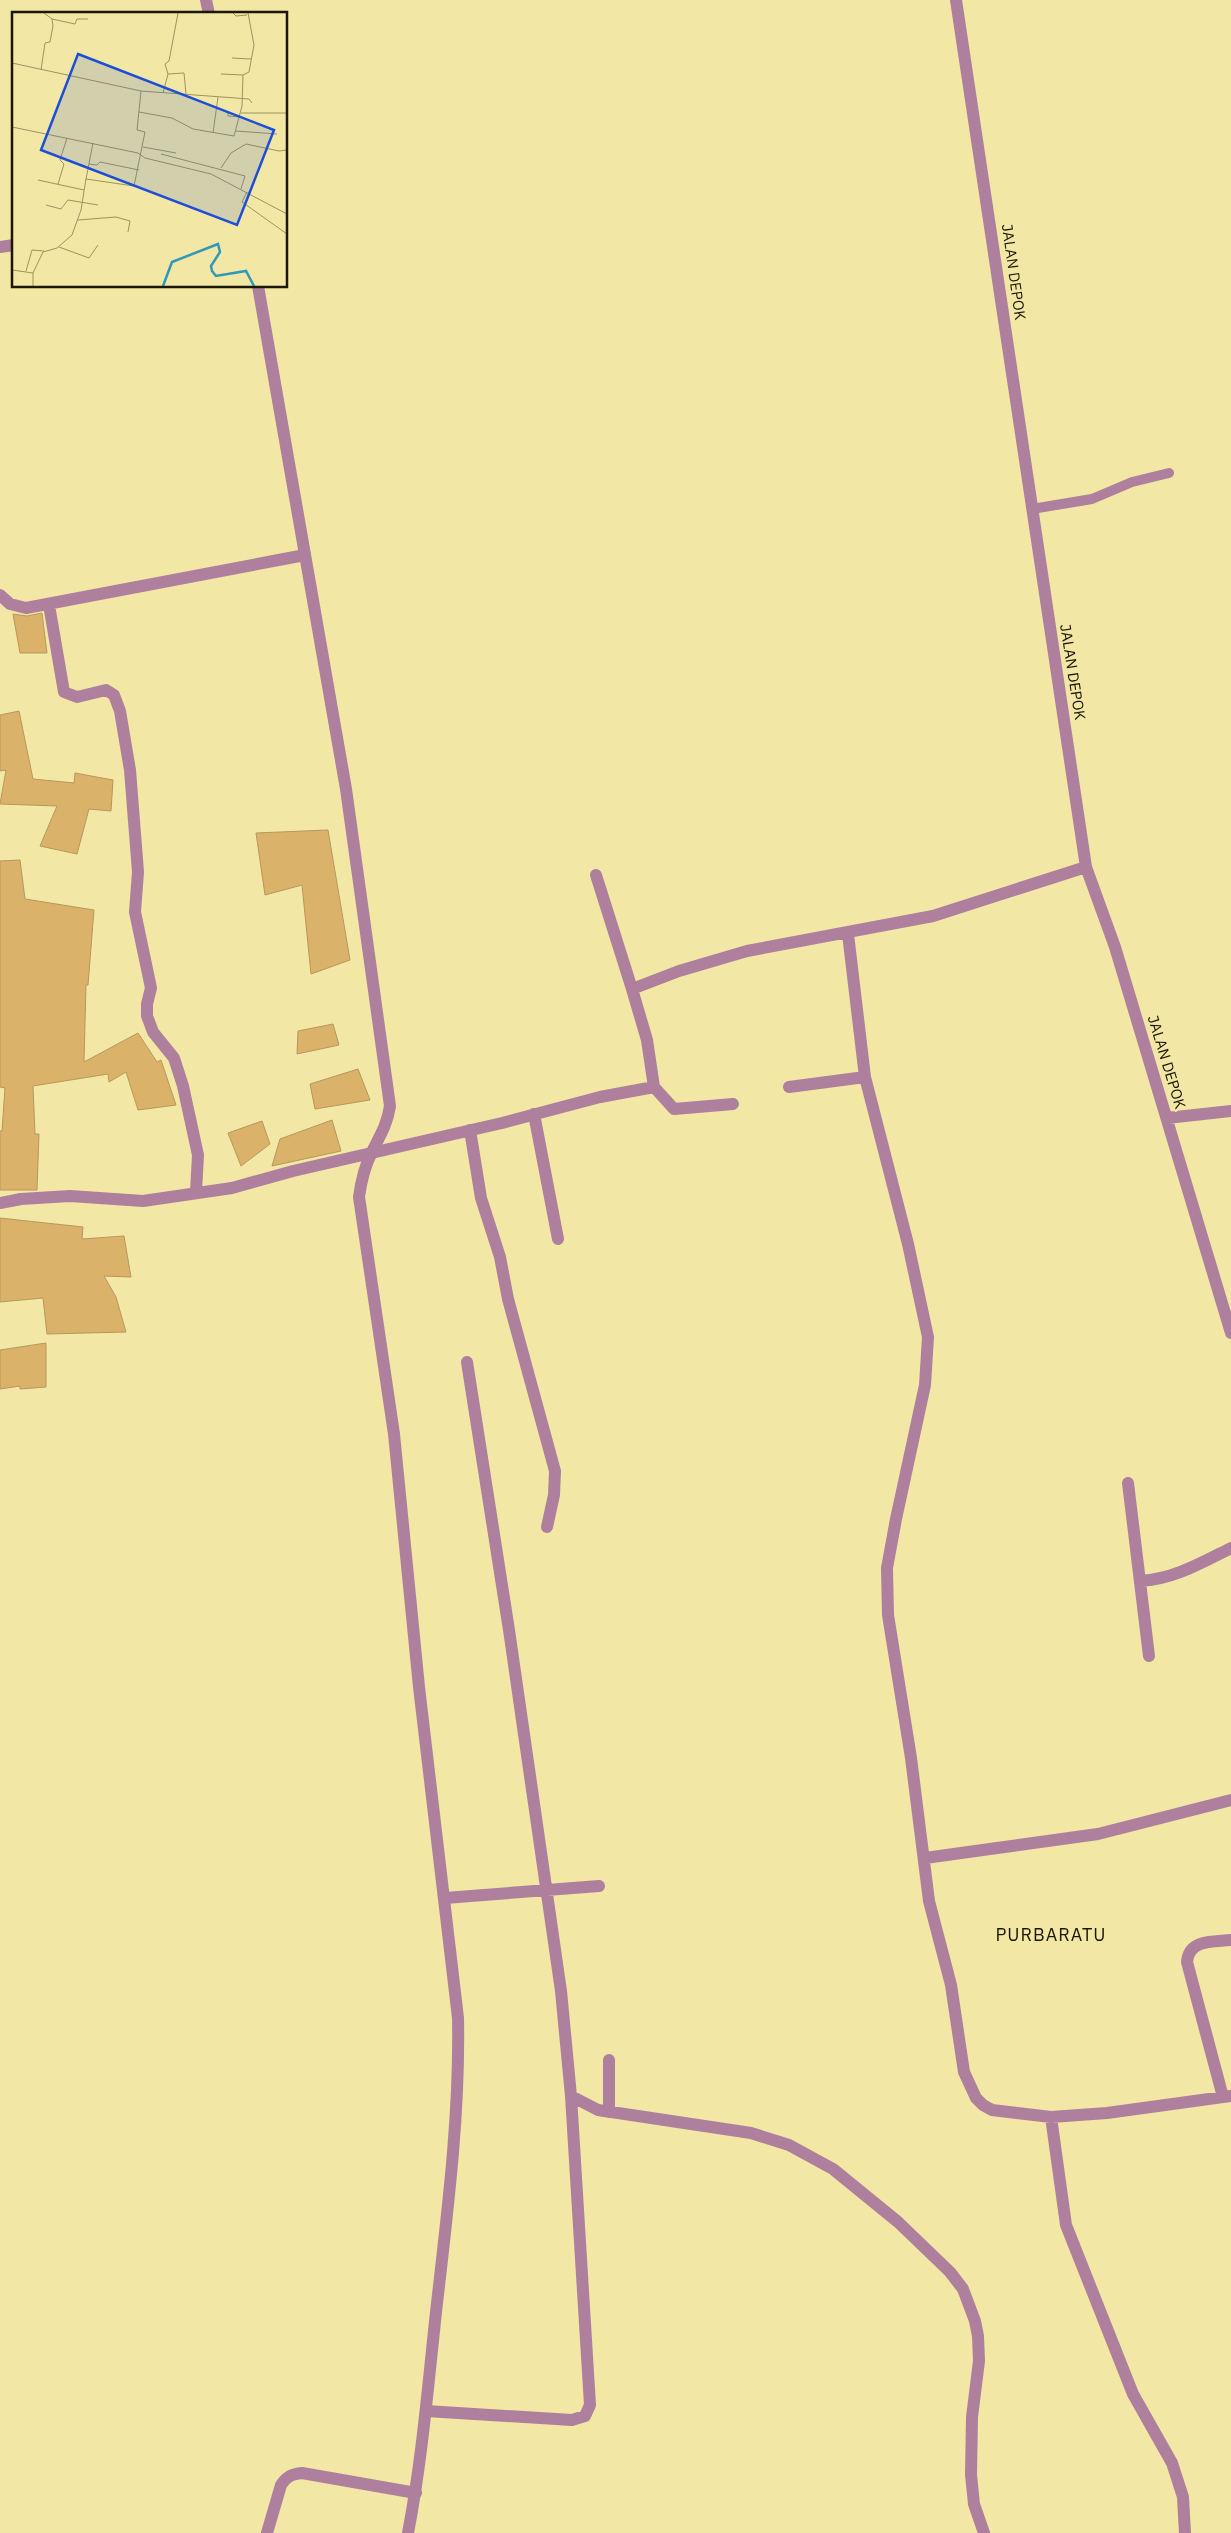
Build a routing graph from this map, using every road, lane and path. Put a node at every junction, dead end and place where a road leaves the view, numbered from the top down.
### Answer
1 (956, 0) edge
2 (258, 288) edge
3 (1168, 473) dead end
4 (1032, 509) junction
5 (305, 555) junction
6 (0, 595) edge
7 (50, 605) junction
8 (1086, 867) junction
9 (596, 876) dead end
10 (848, 934) junction
11 (632, 989) junction
12 (865, 1077) junction
13 (654, 1087) junction
14 (789, 1087) dead end
15 (733, 1104) dead end
16 (1231, 1111) edge
17 (534, 1114) junction
18 (1168, 1118) junction
19 (470, 1130) junction
20 (371, 1153) junction
21 (196, 1192) junction
22 (0, 1203) edge
23 (558, 1239) dead end
24 (1231, 1333) edge
25 (466, 1362) dead end
26 (1128, 1484) dead end
27 (547, 1527) dead end
28 (1231, 1548) edge
29 (1140, 1581) junction
30 (1149, 1656) dead end
31 (1231, 1800) edge
32 (925, 1858) junction
33 (599, 1886) dead end
34 (553, 1889) junction
35 (445, 1898) junction
36 (1231, 1940) edge
37 (609, 2060) dead end
38 (570, 2096) junction
39 (1227, 2097) edge
40 (609, 2104) junction
41 (1051, 2117) junction
42 (426, 2411) junction
43 (416, 2493) junction
44 (267, 2533) edge
45 (408, 2533) edge
46 (984, 2533) edge
47 (1186, 2533) edge

1 - 4 street, JALAN DEPOK
2 - 5 street
3 - 4 lane
4 - 8 street, JALAN DEPOK
5 - 7 street
5 - 20 street
6 - 7 street
7 - 21 street
8 - 10 street
8 - 18 street, JALAN DEPOK
9 - 11 street
10 - 11 street
10 - 12 street
11 - 13 street
12 - 14 street
12 - 32 street
13 - 15 street
13 - 17 street
16 - 18 street
17 - 19 street
17 - 23 street
18 - 24 street, JALAN DEPOK
19 - 20 street
19 - 27 street
20 - 21 street
20 - 35 street
21 - 22 street
25 - 34 street
26 - 29 street
28 - 29 street
29 - 30 street
31 - 32 street
32 - 41 street
33 - 34 street
34 - 35 street
34 - 38 street
35 - 42 street
36 - 39 street
37 - 40 street
38 - 40 street
38 - 42 street
39 - 41 street
40 - 46 street
41 - 47 street
42 - 43 street
43 - 44 street
43 - 45 street

